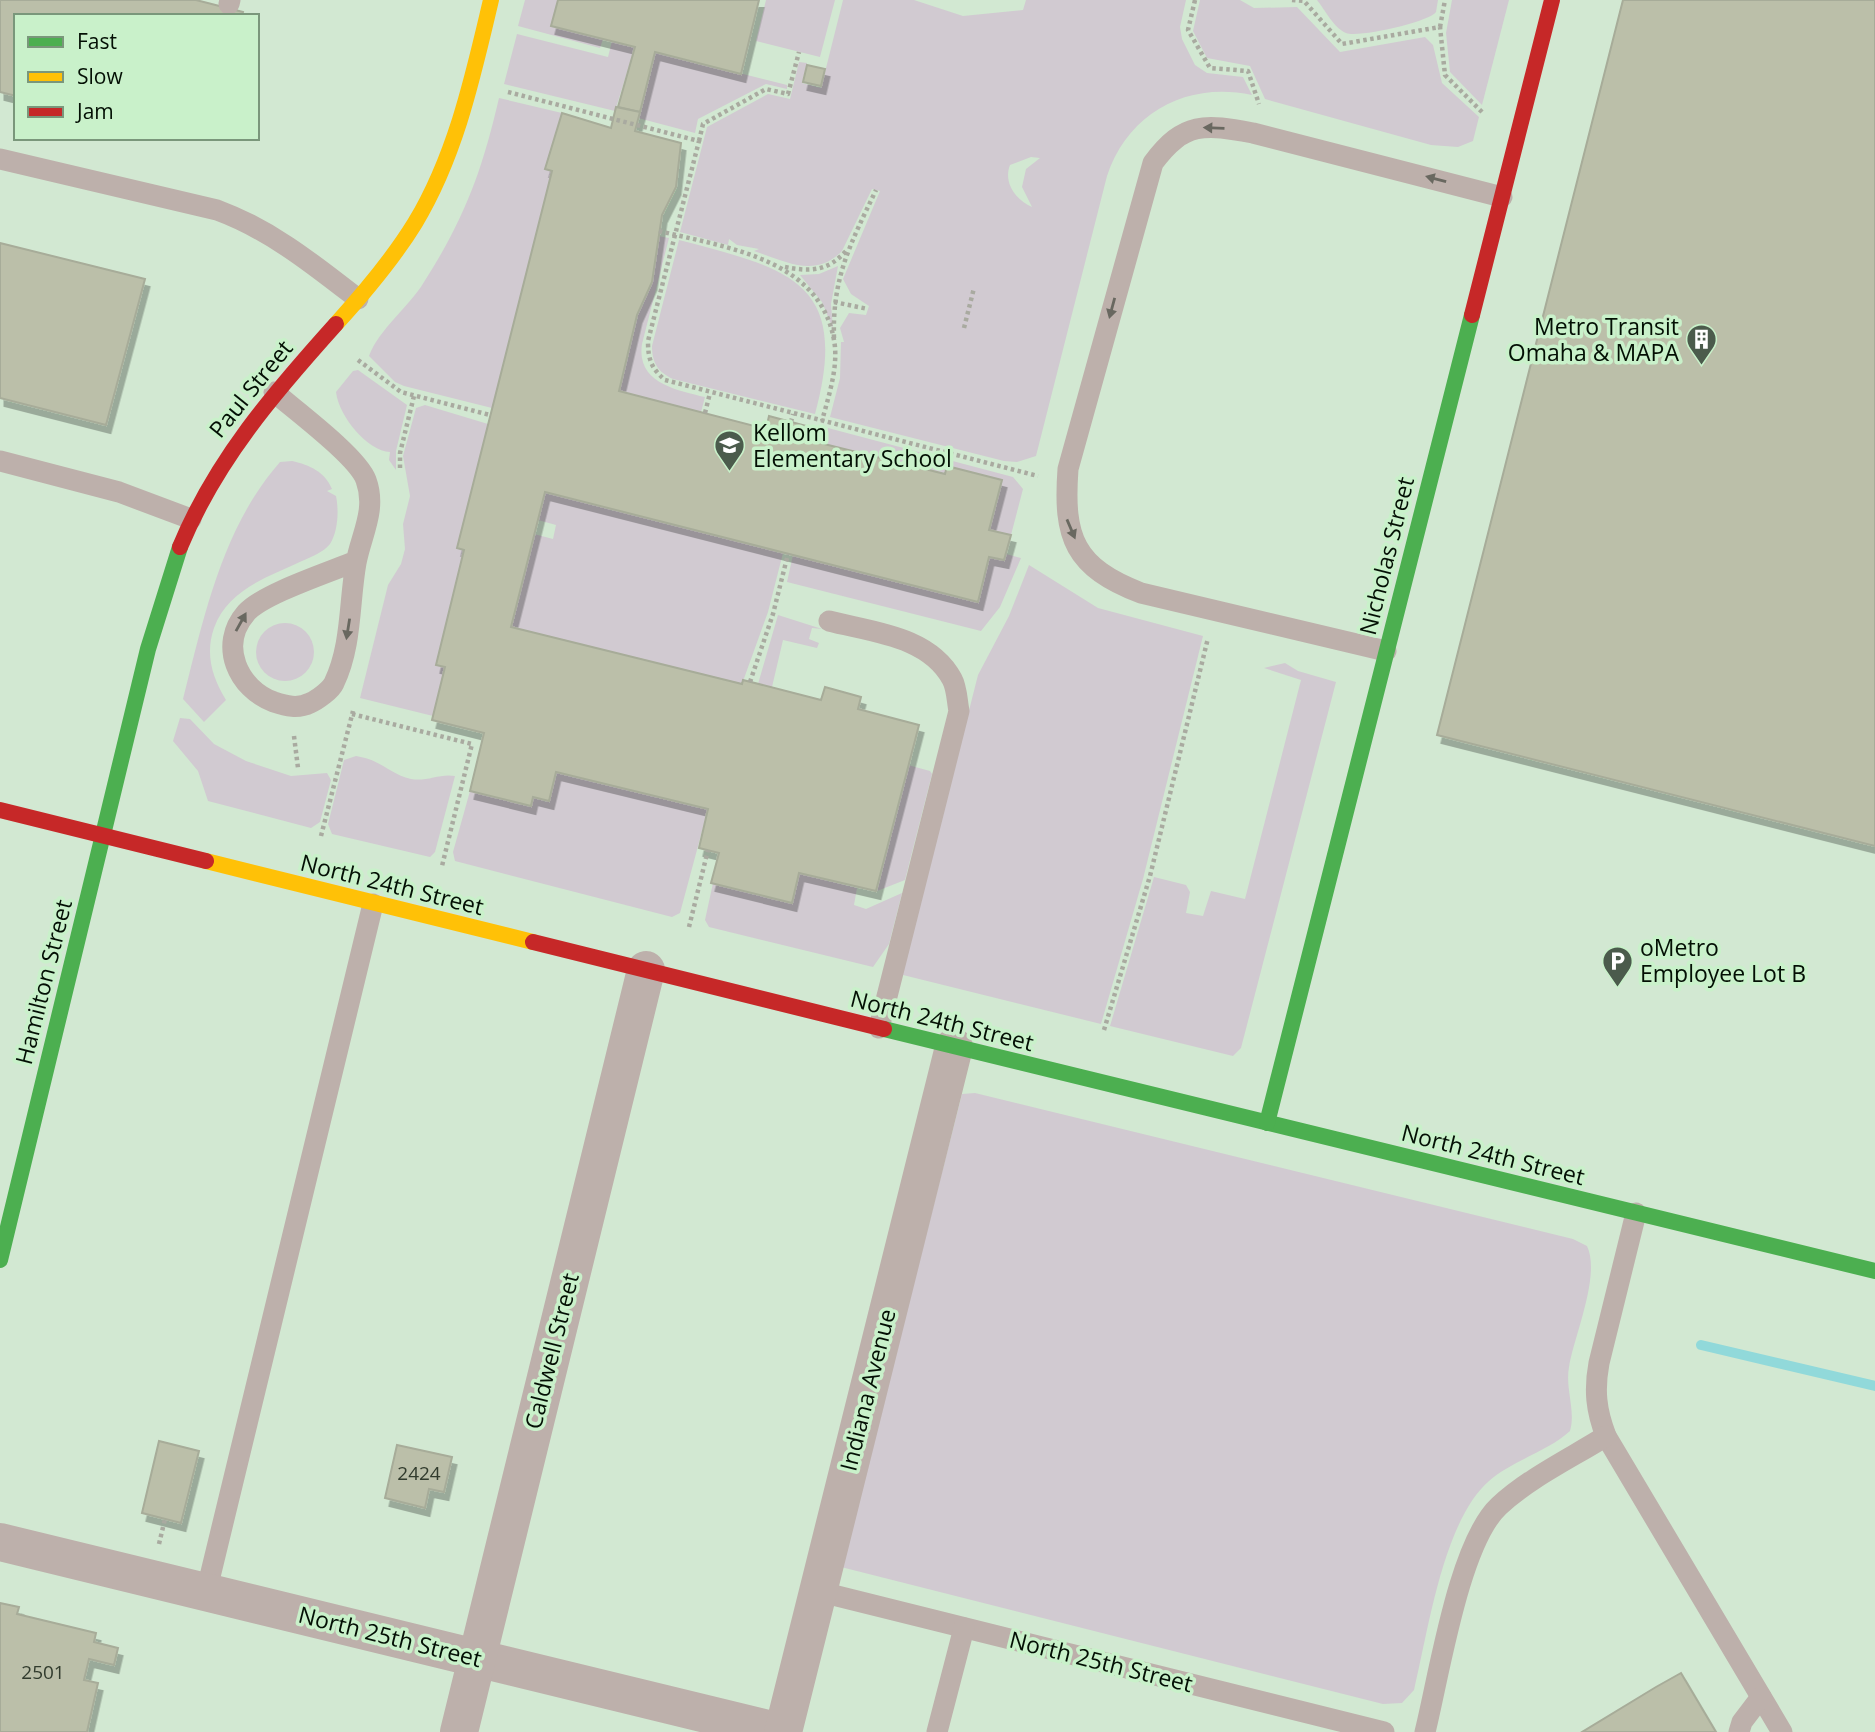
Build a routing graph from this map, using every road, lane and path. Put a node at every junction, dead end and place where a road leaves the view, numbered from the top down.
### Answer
1 (491, 0) edge
2 (1195, 0) edge
3 (1292, 0) edge
4 (1445, 0) edge
5 (1552, 0) edge
6 (1440, 27) junction
7 (799, 52) dead end
8 (496, 89) dead end
9 (1259, 104) dead end
10 (1483, 113) dead end
11 (699, 141) junction
12 (0, 159) edge
13 (876, 190) dead end
14 (1502, 197) junction
15 (659, 231) dead end
16 (675, 235) junction
17 (849, 247) junction
18 (780, 266) junction
19 (974, 288) dead end
20 (358, 299) junction
21 (834, 302) junction
22 (868, 310) dead end
23 (964, 328) dead end
24 (835, 346) junction
25 (358, 360) dead end
26 (274, 392) junction
27 (710, 393) junction
28 (414, 396) junction
29 (705, 413) dead end
30 (793, 414) junction
31 (490, 415) dead end
32 (822, 421) junction
33 (791, 422) dead end
34 (0, 461) edge
35 (400, 468) dead end
36 (1038, 476) dead end
37 (191, 519) junction
38 (788, 554) dead end
39 (356, 561) junction
40 (829, 621) dead end
41 (1209, 632) dead end
42 (1386, 651) junction
43 (750, 682) dead end
44 (355, 704) dead end
45 (352, 714) junction
46 (293, 728) dead end
47 (298, 768) dead end
48 (0, 810) edge
49 (103, 836) junction
50 (321, 836) dead end
51 (708, 850) dead end
52 (442, 866) dead end
53 (373, 904) junction
54 (689, 927) dead end
55 (646, 971) junction
56 (879, 1028) junction
57 (1104, 1030) dead end
58 (954, 1047) junction
59 (1267, 1123) junction
60 (1636, 1213) junction
61 (0, 1260) edge
62 (1875, 1271) edge
63 (1606, 1436) junction
64 (165, 1519) dead end
65 (0, 1542) edge
66 (156, 1556) dead end
67 (817, 1591) junction
68 (206, 1593) junction
69 (964, 1628) junction
70 (476, 1658) junction
71 (1761, 1697) junction
72 (693, 1722) edge
73 (459, 1732) edge
74 (781, 1732) edge
75 (937, 1732) edge
76 (1384, 1732) edge
77 (1425, 1732) edge
78 (1739, 1732) edge
79 (1782, 1732) edge

1 - 20 main road, Paul Street
2 - 9 path
3 - 6 path
4 - 6 path
5 - 14 main road, Nicholas Street
6 - 10 path
7 - 11 path
8 - 11 path
11 - 16 path
12 - 20 lane
13 - 17 path
14 - 42 main road, Nicholas Street
14 -> 42 lane
15 - 16 path
16 - 18 path
16 - 27 path
17 - 18 path
17 - 21 path
18 - 24 path
19 - 23 path
20 - 26 main road, Paul Street
21 - 22 path
21 - 24 path
24 - 32 path
25 - 28 path
26 - 37 main road, Paul Street
26 - 39 lane
27 - 29 path
27 - 30 path
28 - 31 path
28 - 35 path
30 - 32 path
30 - 33 path
32 - 36 path
34 - 37 lane
37 - 49 main road, Paul Street
38 - 43 path
39 -> 39 lane
40 - 56 lane
41 - 57 path
42 - 59 main road, Nicholas Street
44 - 45 path
45 - 50 path
45 - 52 path
46 - 47 path
48 - 49 main road, North 24th Street
49 - 53 main road, North 24th Street
49 - 61 main road, Hamilton Street
51 - 54 path
53 - 55 main road, North 24th Street
53 - 68 lane
55 - 56 main road, North 24th Street
55 - 70 street, Caldwell Street
56 - 58 main road, North 24th Street
58 - 59 main road, North 24th Street
58 - 67 street, Indiana Avenue
59 - 60 main road, North 24th Street
60 - 62 main road, North 24th Street
60 - 63 lane
63 - 71 lane
63 - 77 lane
64 - 66 path
65 - 68 street, North 25th Street
67 - 69 lane, North 25th Street
67 - 74 street, Indiana Avenue
68 - 70 street, North 25th Street
69 - 75 lane
69 - 76 lane, North 25th Street
70 - 72 street, North 25th Street
70 - 73 street, Caldwell Street
71 - 78 lane
71 - 79 lane
72 - 74 street, North 25th Street

